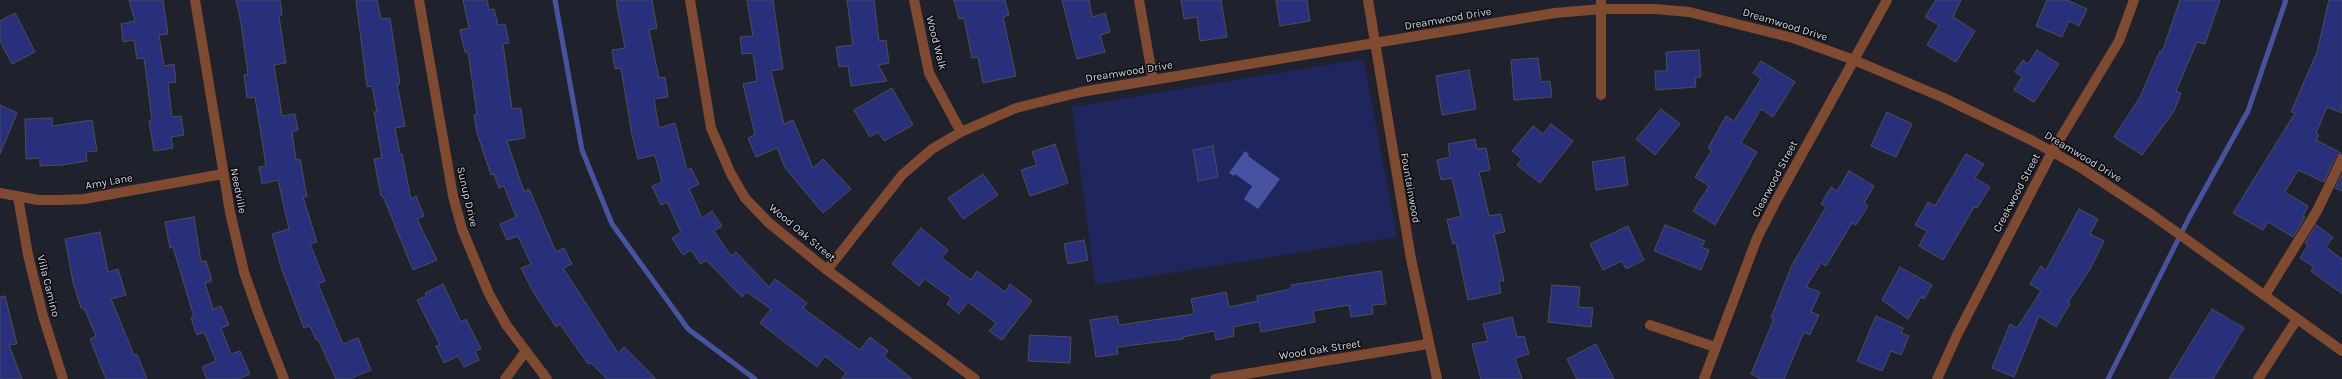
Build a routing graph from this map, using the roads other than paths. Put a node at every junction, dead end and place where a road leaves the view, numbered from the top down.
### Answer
1 (195, 0) edge
2 (419, 0) edge
3 (690, 0) edge
4 (914, 0) edge
5 (1139, 0) edge
6 (1368, 0) edge
7 (1887, 0) edge
8 (2134, 0) edge
9 (1601, 5) edge
10 (1375, 44) junction
11 (1854, 60) junction
12 (1153, 80) junction
13 (1601, 95) dead end
14 (961, 132) junction
15 (2052, 152) junction
16 (2342, 158) edge
17 (222, 174) junction
18 (0, 193) edge
19 (18, 197) junction
20 (827, 270) junction
21 (2265, 295) junction
22 (2297, 319) junction
23 (1650, 325) dead end
24 (1428, 344) junction
25 (1715, 347) junction
26 (526, 351) junction
27 (2342, 351) edge
28 (63, 379) edge
29 (284, 379) edge
30 (505, 379) edge
31 (547, 379) edge
32 (975, 379) edge
33 (1215, 379) edge
34 (1437, 379) edge
35 (1704, 379) edge
36 (1937, 379) edge
37 (2258, 379) edge

1 - 17 street, Needville
2 - 26 street, Sunup Drive
3 - 20 street, Wood Oak Street
4 - 14 street, Wood Walk
5 - 12 street
6 - 10 street, Fountainwood
7 - 11 street, Clearwood Street
8 - 15 street, Creekwood Street
9 - 10 street, Dreamwood Drive
9 - 11 street, Dreamwood Drive
9 - 13 street
10 - 12 street, Dreamwood Drive
10 - 24 street, Fountainwood
11 - 15 street, Dreamwood Drive
11 - 25 street, Clearwood Street
12 - 14 street, Dreamwood Drive
14 - 20 street, Dreamwood Drive
15 - 21 street, Dreamwood Drive
15 - 36 street, Creekwood Street
16 - 21 street
17 - 19 street, Amy Lane
17 - 29 street, Needville
18 - 19 street, Amy Lane
19 - 28 street, Villa Camino
20 - 32 street, Wood Oak Street
21 - 22 street, Dreamwood Drive
22 - 27 street, Dreamwood Drive
22 - 37 street
23 - 25 street
24 - 33 street, Wood Oak Street
24 - 34 street, Fountainwood
25 - 35 street, Clearwood Street
26 - 30 street
26 - 31 street, Sunup Drive

